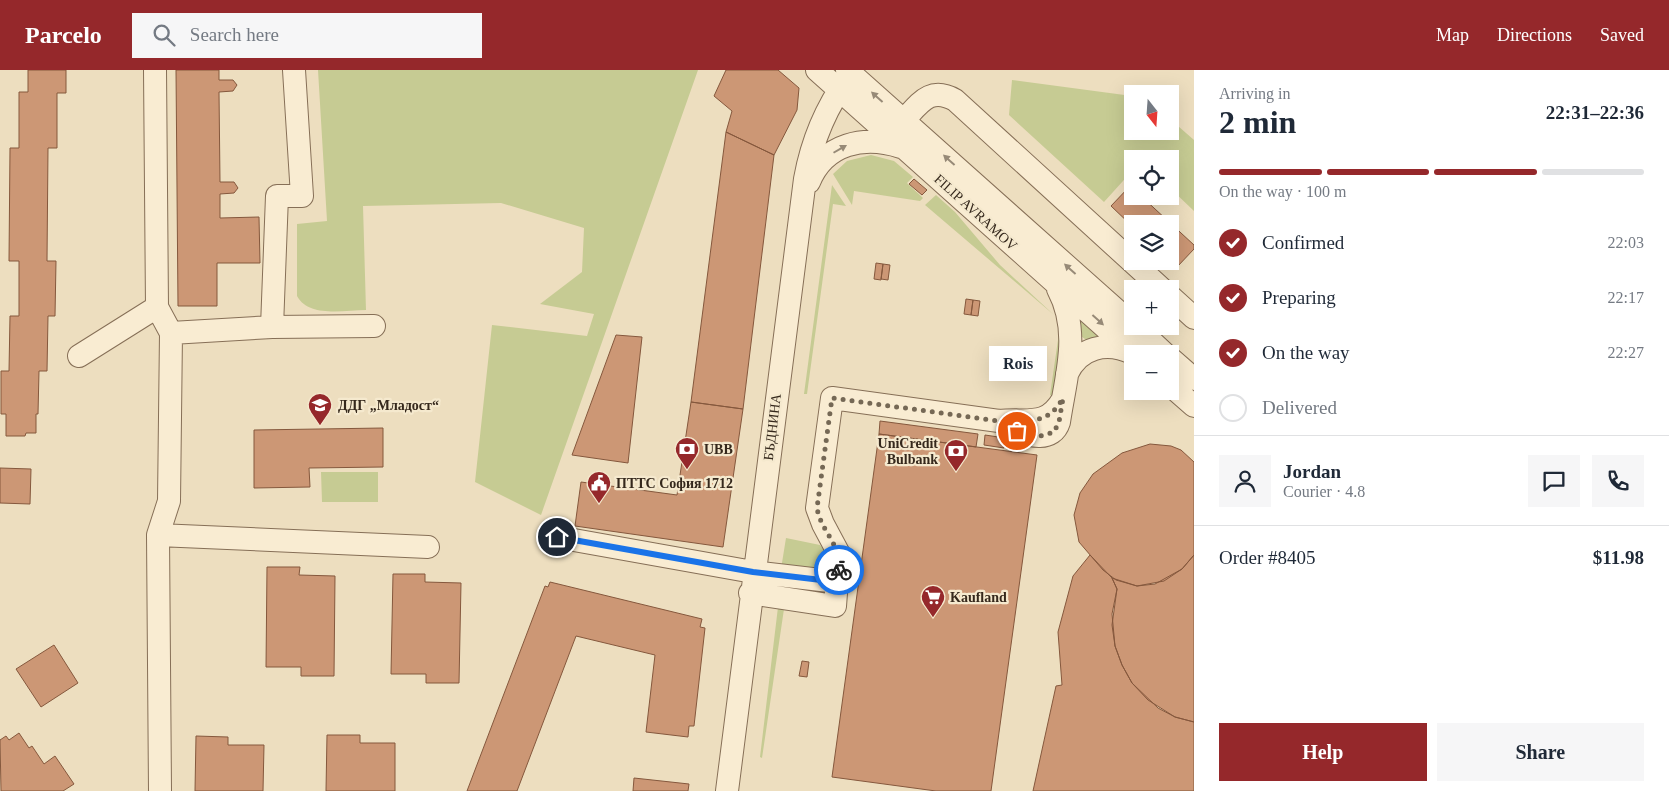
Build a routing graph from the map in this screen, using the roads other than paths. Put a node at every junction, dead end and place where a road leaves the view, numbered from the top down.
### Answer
1 (155, 70) edge
2 (294, 70) edge
3 (817, 70) edge
4 (846, 78) edge
5 (904, 120) junction
6 (904, 148) junction
7 (802, 201) junction
8 (1050, 278) junction
9 (1152, 280) edge
10 (1179, 304) edge
11 (157, 307) junction
12 (1124, 316) edge
13 (1194, 318) edge
14 (374, 326) dead end
15 (272, 327) junction
16 (171, 333) junction
17 (1145, 335) edge
18 (1124, 345) edge
19 (1156, 345) edge
20 (1124, 350) edge
21 (79, 356) dead end
22 (1179, 366) edge
23 (1066, 375) junction
24 (1194, 379) edge
25 (1179, 393) edge
26 (1063, 398) junction
27 (1194, 406) edge
28 (999, 421) junction
29 (158, 535) junction
30 (557, 537) dead end
31 (428, 547) dead end
32 (752, 583) junction
33 (160, 791) edge
34 (727, 791) edge

1 - 11 street
2 - 15 street
3 - 4 street, FILIP AVRAMOV
5 -> 4 street, FILIP AVRAMOV
4 - 6 street, FILIP AVRAMOV
4 - 7 street, БЪДНИНА
5 - 9 street
12 -> 5 street, FILIP AVRAMOV
7 -> 6 street
6 - 8 street, FILIP AVRAMOV
7 - 32 street, БЪДНИНА
8 -> 18 street, FILIP AVRAMOV
8 - 23 street
10 - 13 street
11 - 16 street
11 - 21 street
14 - 15 street
15 - 16 street
16 - 29 street
17 - 19 street, FILIP AVRAMOV
20 - 23 street
22 - 24 street
23 - 26 street
25 - 27 street
26 - 28 street
26 - 28 street
28 - 32 street
29 - 31 street
29 - 33 street
30 - 32 street
32 - 34 street, БЪДНИНА

